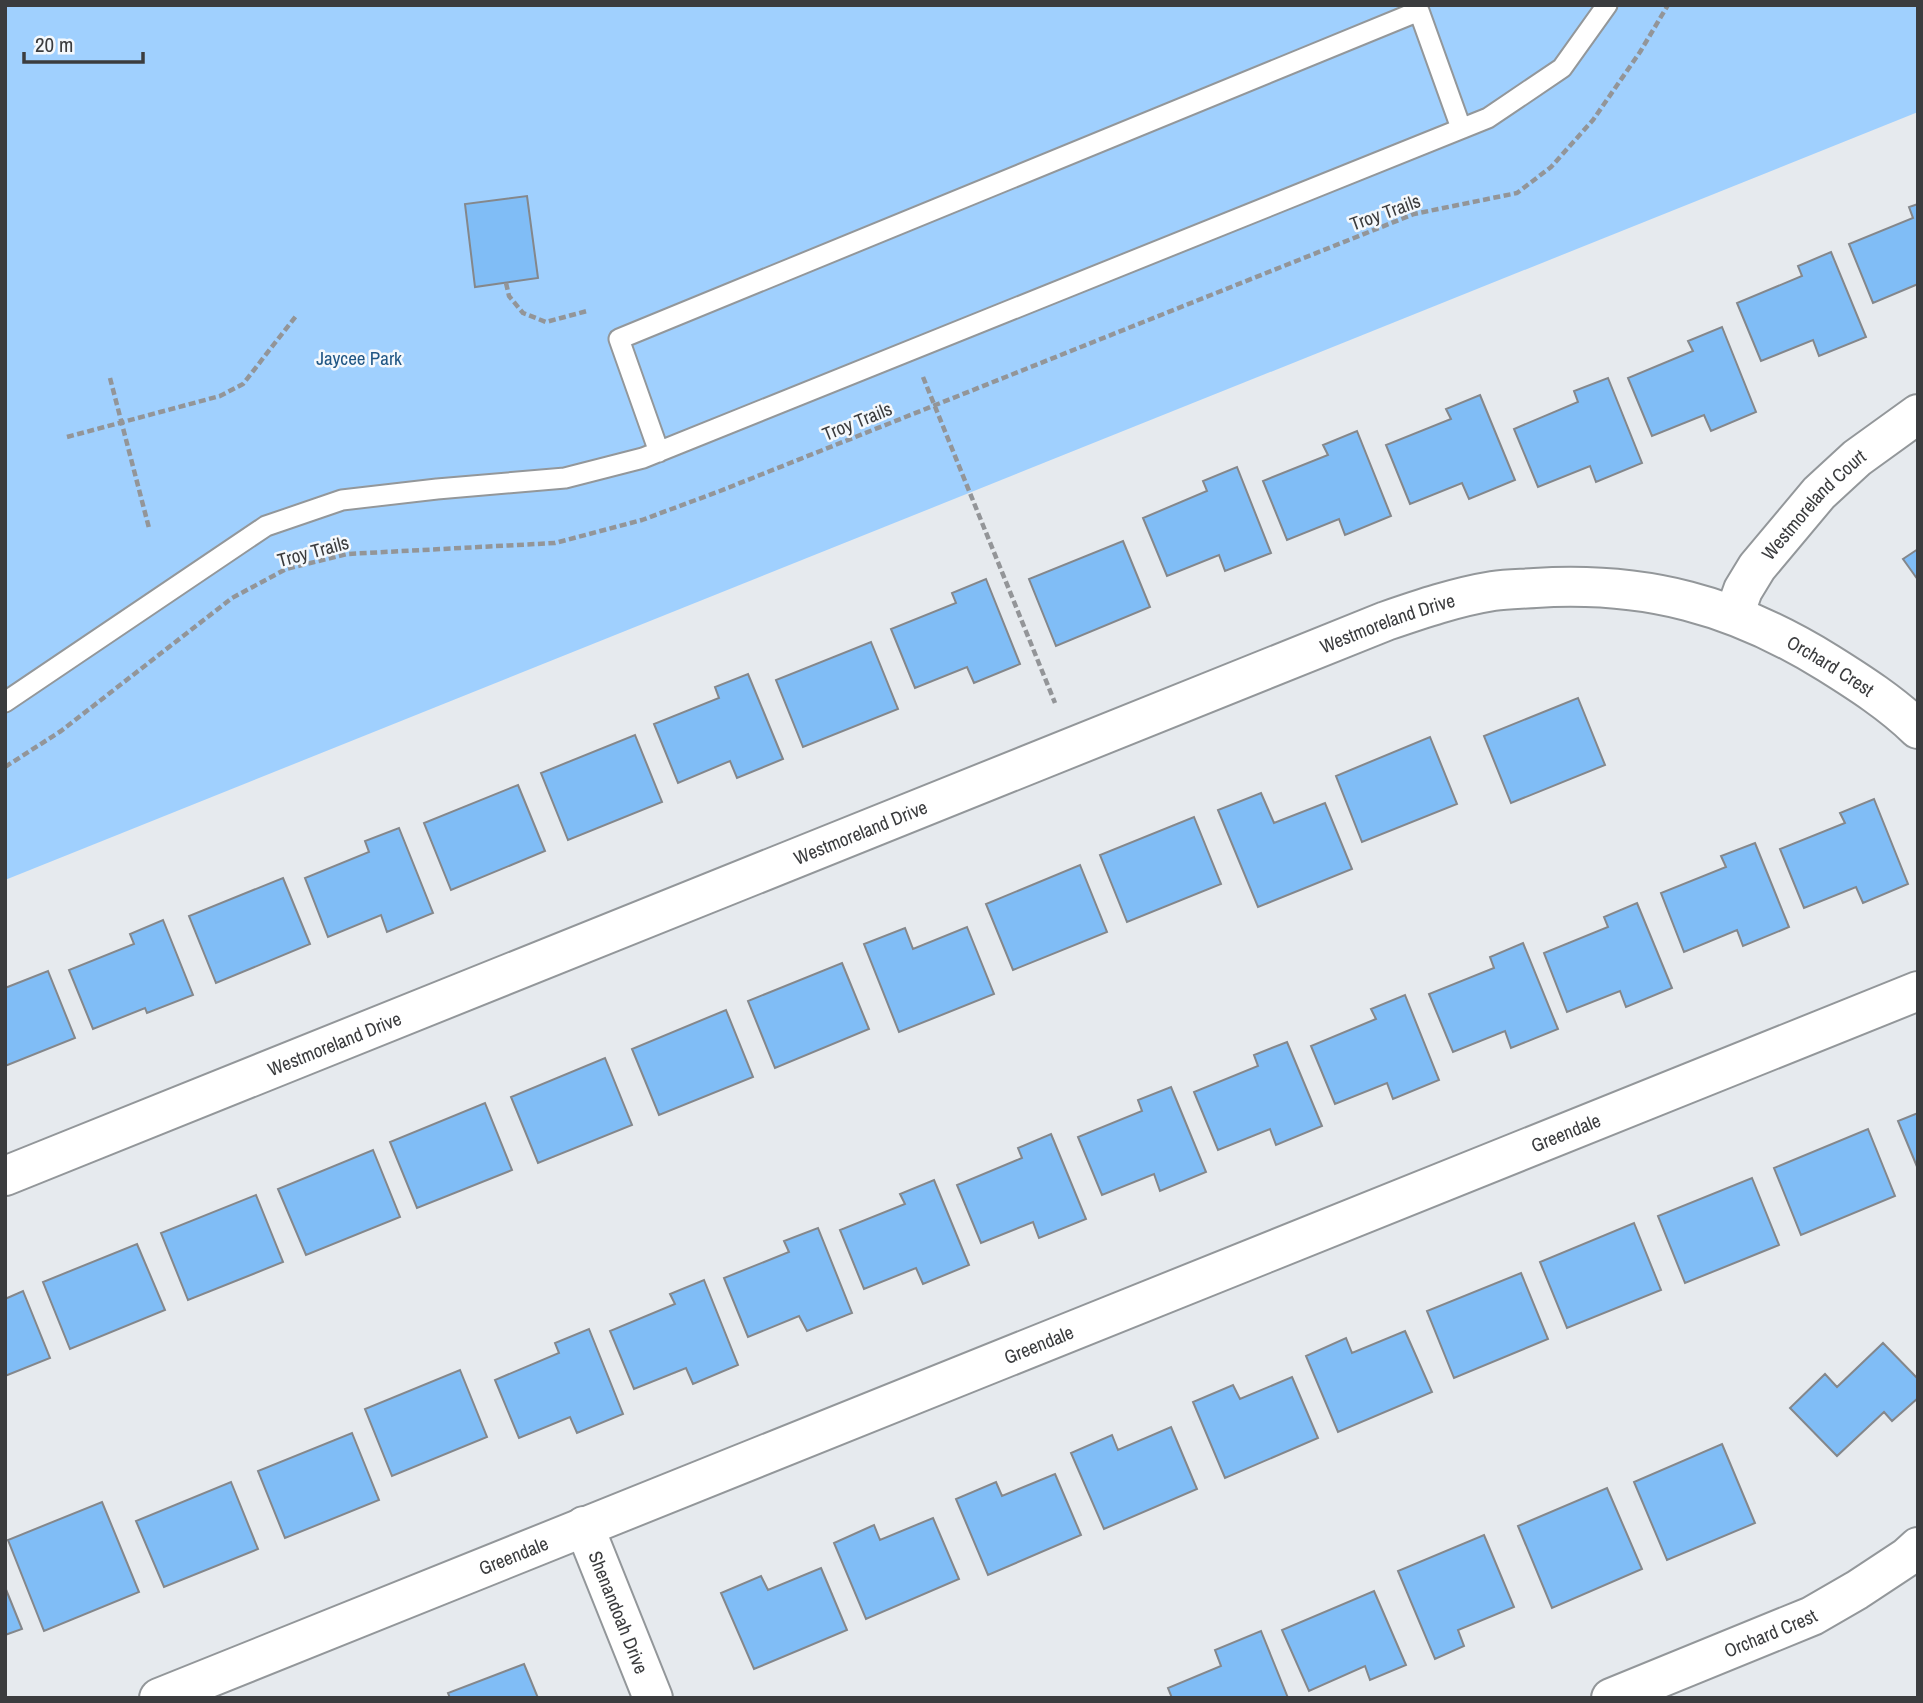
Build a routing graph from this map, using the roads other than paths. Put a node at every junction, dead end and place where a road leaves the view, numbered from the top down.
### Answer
1 (1607, 5) edge
2 (1461, 128) junction
3 (1918, 414) edge
4 (659, 452) junction
5 (1734, 615) junction
6 (5, 702) edge
7 (1918, 729) edge
8 (1918, 991) edge
9 (5, 1177) edge
10 (584, 1526) junction
11 (1918, 1547) edge
12 (159, 1698) edge
13 (653, 1698) edge
14 (1611, 1698) edge

1 - 2 lane
2 - 4 lane
2 - 4 lane
3 - 5 street, Westmoreland Court
4 - 6 lane
5 - 7 street, Orchard Crest
5 - 9 street, Westmoreland Drive
8 - 10 street, Greendale
10 - 12 street, Greendale
10 - 13 street, Shenandoah Drive
11 - 14 street, Orchard Crest

